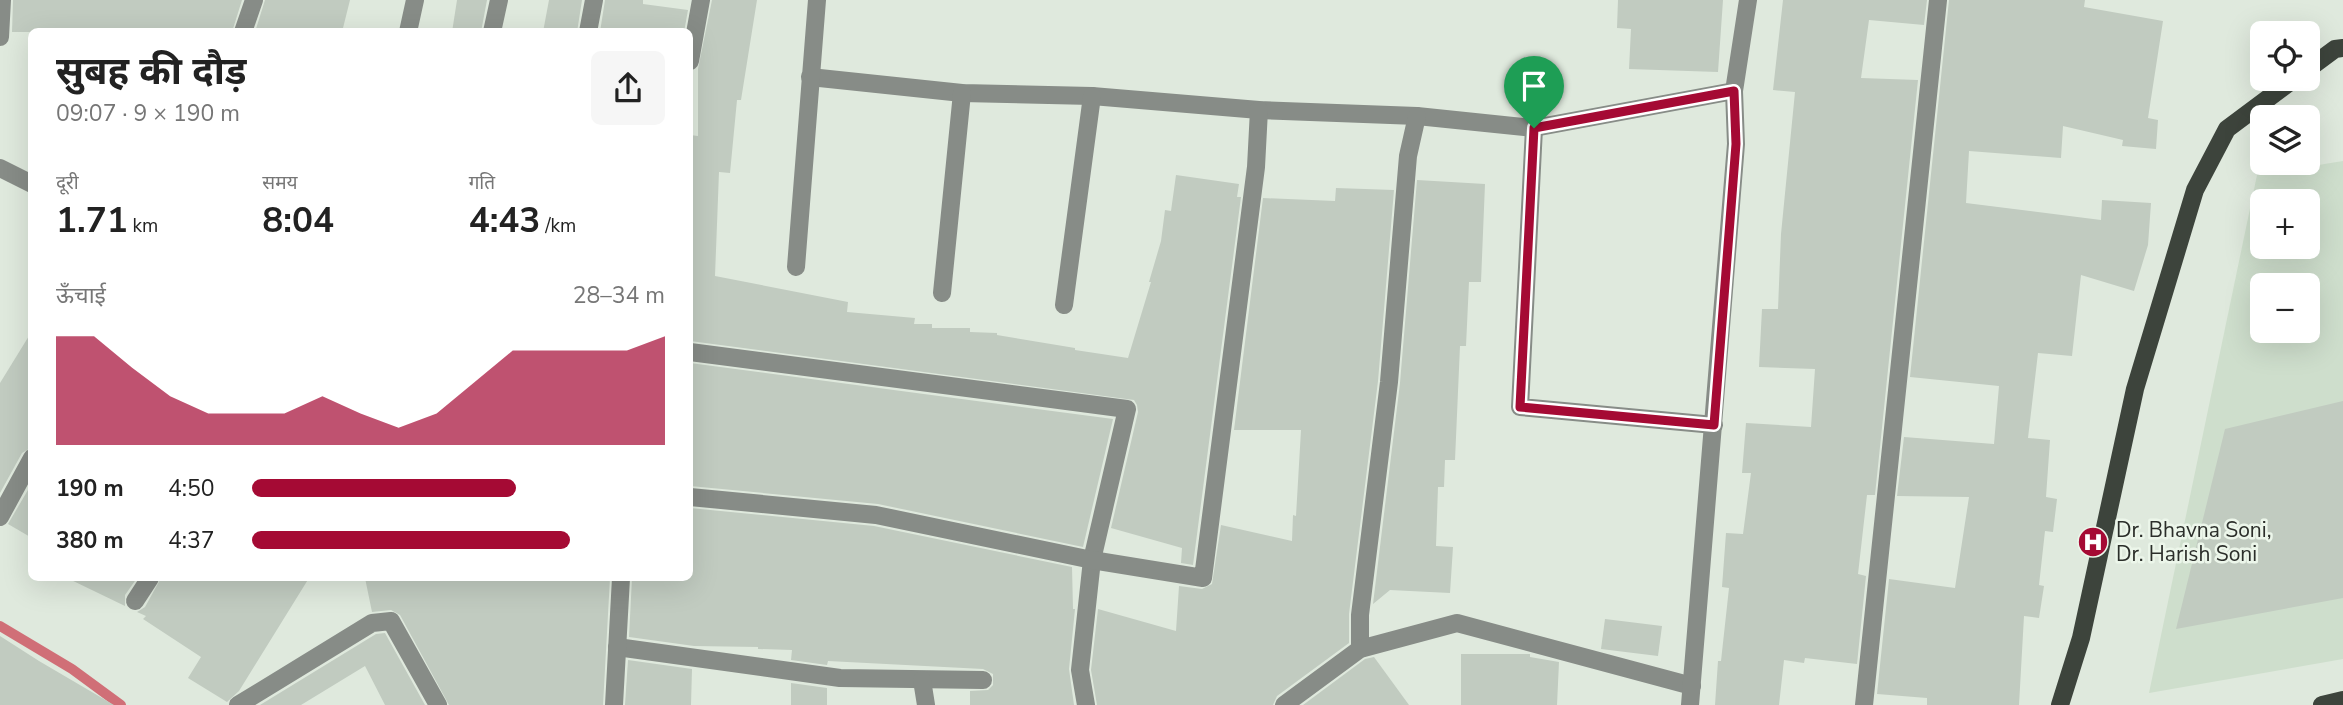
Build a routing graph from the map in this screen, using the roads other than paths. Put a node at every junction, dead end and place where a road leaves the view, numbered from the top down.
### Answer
1 (2, 0) edge
2 (254, 0) edge
3 (415, 0) edge
4 (499, 0) edge
5 (594, 0) edge
6 (701, 0) edge
7 (817, 0) edge
8 (1748, 0) edge
9 (1938, 0) edge
10 (244, 28) edge
11 (409, 28) edge
12 (493, 28) edge
13 (589, 28) edge
14 (0, 37) edge
15 (693, 44) edge
16 (2343, 48) edge
17 (2320, 60) edge
18 (810, 77) junction
19 (1734, 91) junction
20 (2278, 91) edge
21 (962, 93) junction
22 (1092, 96) junction
23 (1259, 110) junction
24 (1417, 116) junction
25 (1534, 128) junction
26 (0, 169) edge
27 (28, 182) edge
28 (796, 267) dead end
29 (942, 293) dead end
30 (1064, 304) dead end
31 (693, 352) edge
32 (1714, 425) junction
33 (28, 465) edge
34 (693, 497) edge
35 (0, 517) edge
36 (1092, 560) junction
37 (148, 581) edge
38 (621, 581) edge
39 (135, 601) dead end
40 (617, 648) junction
41 (1360, 649) junction
42 (922, 680) junction
43 (983, 680) dead end
44 (1692, 686) junction
45 (2343, 700) edge
46 (238, 705) edge
47 (438, 705) edge
48 (614, 705) edge
49 (926, 705) edge
50 (1086, 705) edge
51 (1284, 705) edge
52 (1690, 705) edge
53 (1864, 705) edge
54 (2060, 705) edge
55 (2322, 705) edge

1 - 14 street
2 - 10 street
3 - 11 street
4 - 12 street
5 - 13 street
6 - 15 street
7 - 18 street
8 - 19 street
9 - 53 street
16 - 17 main road
18 - 21 street
18 - 28 street
19 - 25 street
19 - 32 street
20 - 54 main road
21 - 22 street
21 - 29 street
22 - 23 street
22 - 30 street
23 - 24 street
23 - 36 street
24 - 25 street
24 - 41 street
25 - 32 street
26 - 27 street
31 - 36 street
32 - 44 street
33 - 35 street
34 - 36 street
36 - 50 street
37 - 39 street
38 - 40 street
40 - 42 street
40 - 48 street
41 - 44 street
41 - 51 street
42 - 43 street
42 - 49 street
44 - 52 street
45 - 55 main road
46 - 47 street

